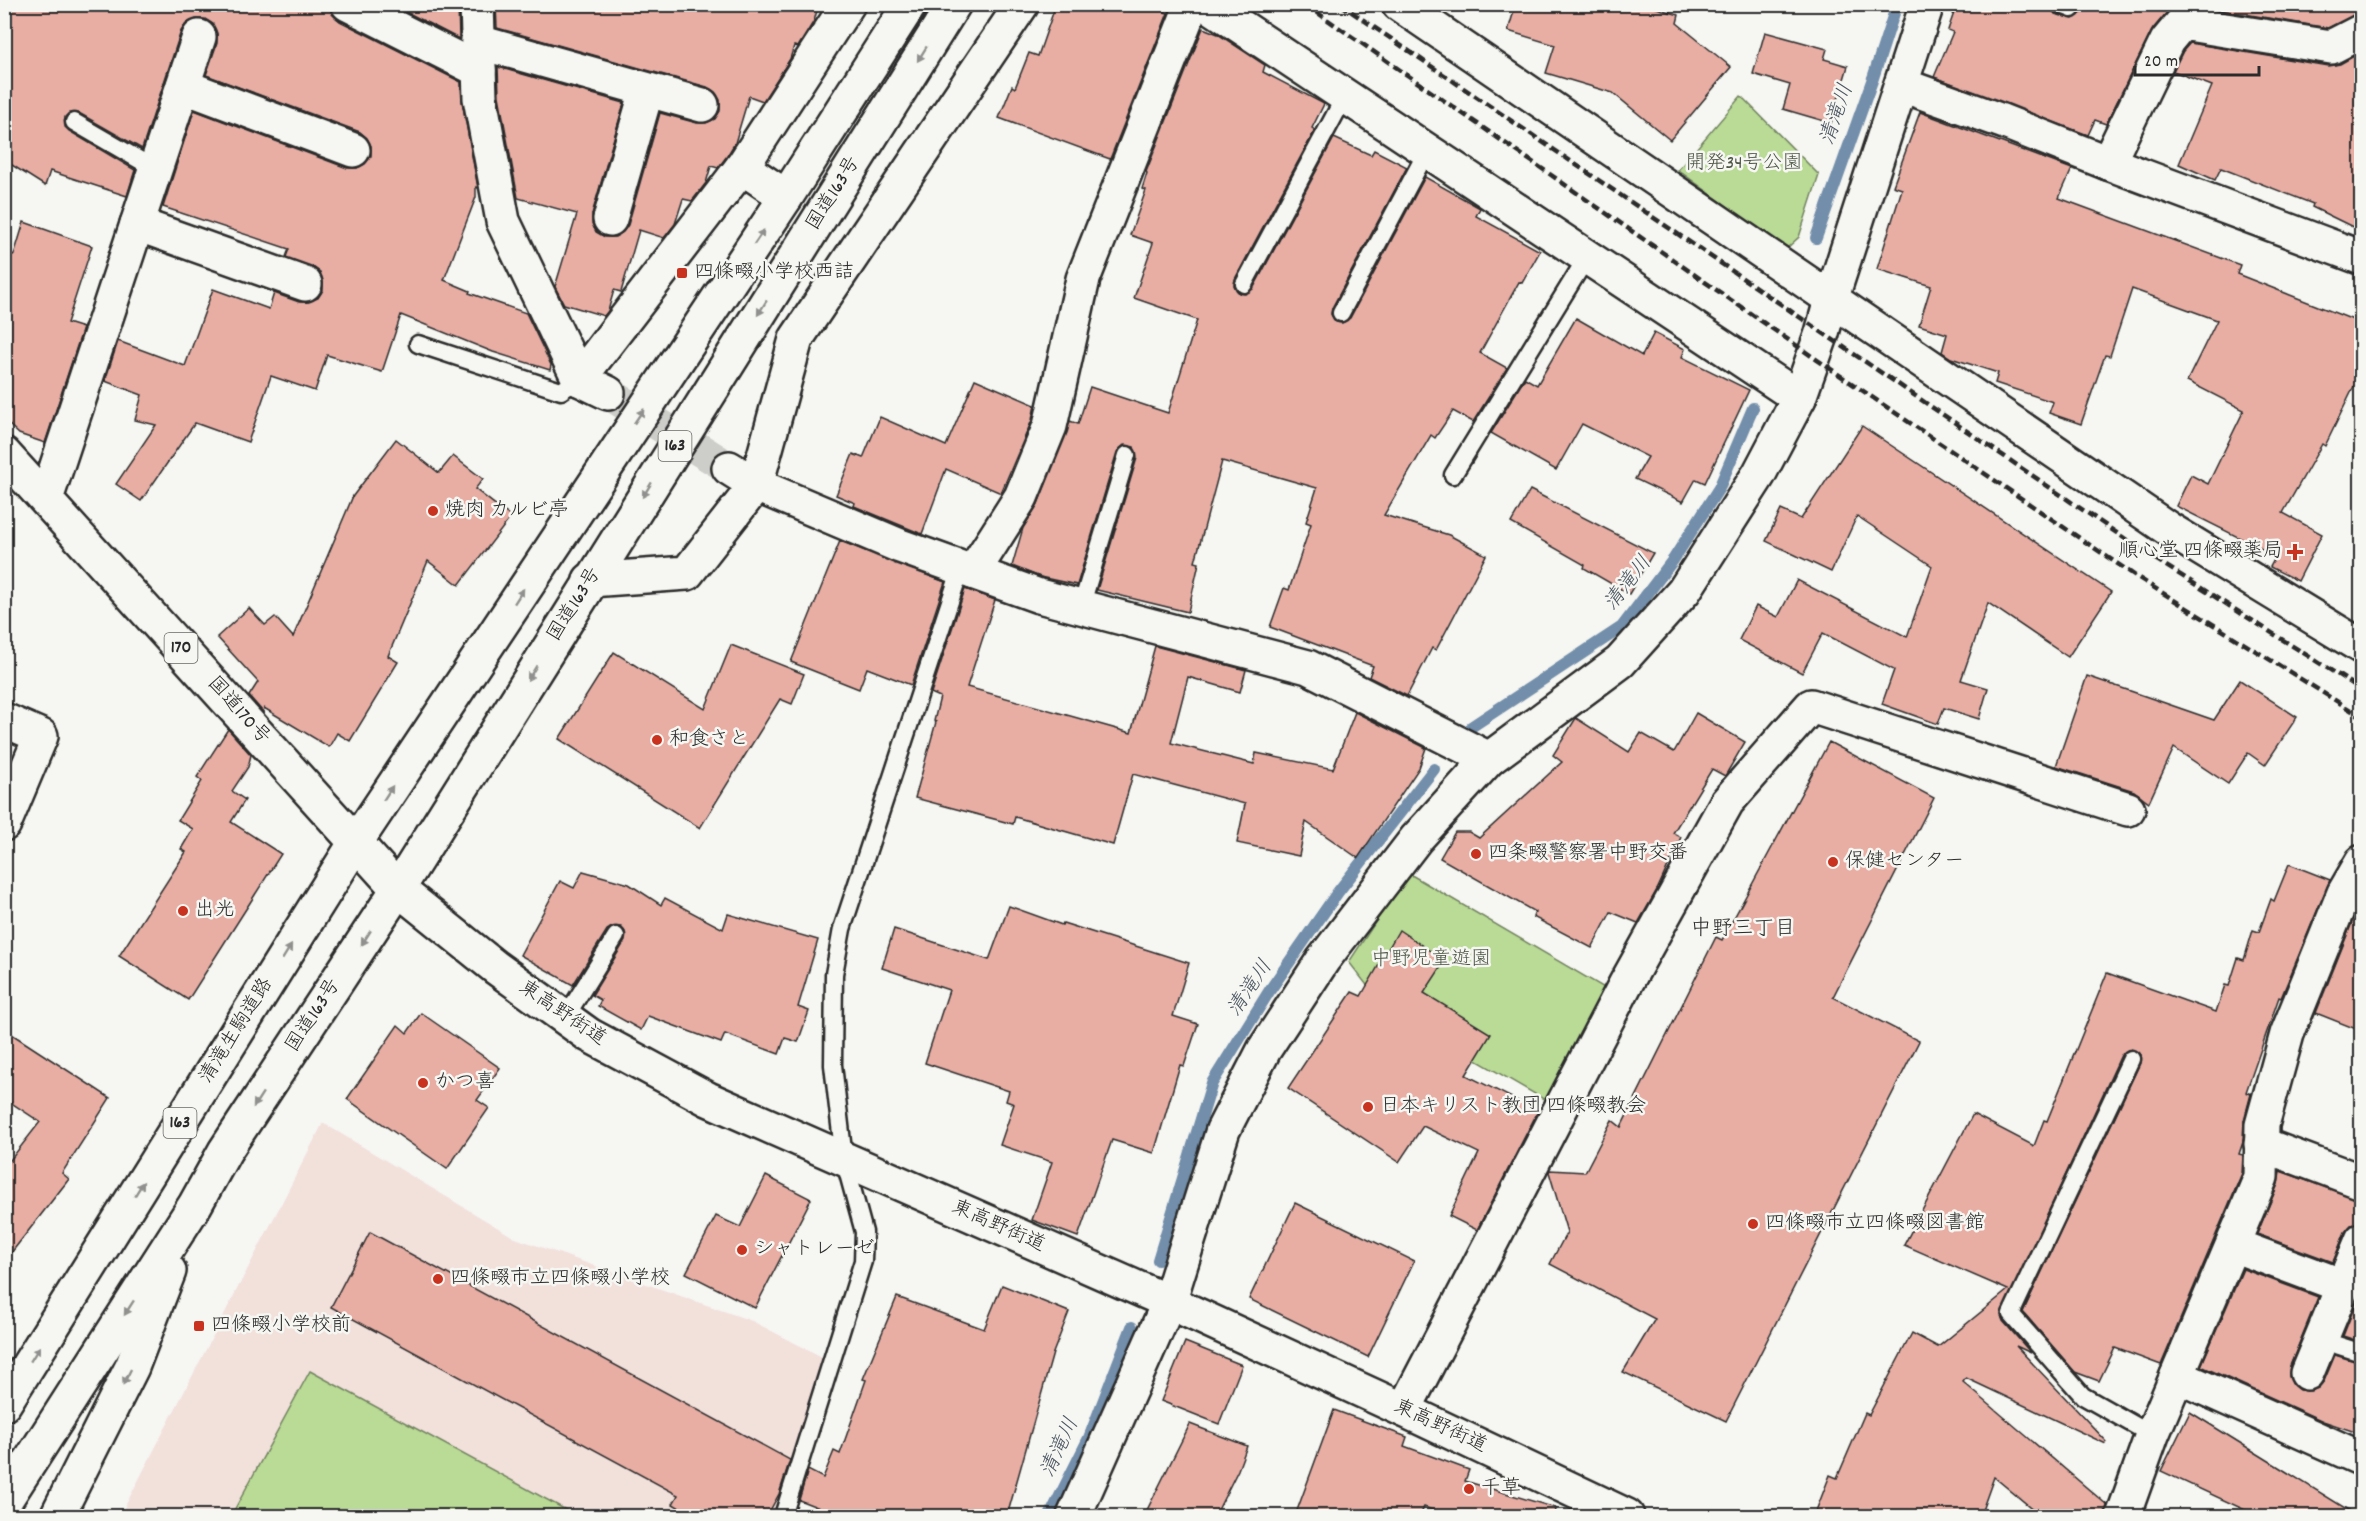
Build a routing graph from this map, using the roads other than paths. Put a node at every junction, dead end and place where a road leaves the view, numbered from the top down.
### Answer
1 (348, 4) edge
2 (477, 4) edge
3 (848, 4) edge
4 (910, 4) edge
5 (954, 4) edge
6 (1022, 4) edge
7 (1192, 4) edge
8 (1207, 4) edge
9 (1399, 4) edge
10 (1927, 4) edge
11 (2361, 31) edge
12 (200, 37) dead end
13 (478, 56) junction
14 (1902, 85) junction
15 (183, 86) junction
16 (647, 90) junction
17 (1345, 96) junction
18 (702, 105) dead end
19 (74, 122) dead end
20 (353, 150) dead end
21 (1427, 151) junction
22 (2108, 163) junction
23 (742, 167) junction
24 (155, 169) junction
25 (786, 197) junction
26 (610, 219) dead end
27 (137, 224) junction
28 (1587, 257) junction
29 (2361, 258) edge
30 (305, 284) dead end
31 (1244, 284) dead end
32 (1831, 300) junction
33 (1341, 313) dead end
34 (418, 344) dead end
35 (579, 379) junction
36 (608, 393) tunnel mouth
37 (1799, 398) junction
38 (4, 454) edge
39 (1127, 455) dead end
40 (729, 468) tunnel mouth
41 (1453, 475) dead end
42 (756, 485) junction
43 (46, 499) junction
44 (967, 570) junction
45 (590, 580) junction
46 (1081, 607) junction
47 (2361, 647) edge
48 (4, 720) edge
49 (1489, 759) junction
50 (2128, 809) dead end
51 (4, 825) edge
52 (356, 842) junction
53 (2361, 862) edge
54 (398, 889) junction
55 (616, 936) dead end
56 (565, 1018) junction
57 (2131, 1059) dead end
58 (2261, 1144) junction
59 (844, 1159) junction
60 (2361, 1182) edge
61 (195, 1205) junction
62 (2361, 1240) edge
63 (2233, 1245) junction
64 (2343, 1286) junction
65 (1169, 1302) junction
66 (2321, 1340) junction
67 (2361, 1353) edge
68 (2307, 1373) dead end
69 (2177, 1376) junction
70 (4, 1404) edge
71 (1404, 1410) junction
72 (2152, 1435) junction
73 (2361, 1459) edge
74 (4, 1502) edge
75 (67, 1508) edge
76 (783, 1516) edge
77 (1074, 1516) edge
78 (1627, 1516) edge
79 (2123, 1516) edge

1 - 13 main road
2 - 13 main road
3 - 23 main road
4 - 25 main road, 国道163号 / 163
5 -> 45 main road, 国道163号 / 163
6 - 42 main road
7 - 44 main road
8 - 17 main road
9 - 32 main road
10 - 14 main road
11 - 22 main road
12 - 15 main road
13 - 16 main road
13 - 35 main road
14 - 22 main road
14 - 32 main road
15 - 20 main road
15 - 24 main road
16 - 18 main road
16 - 26 main road
17 - 21 main road
17 - 31 lane
19 - 24 lane
21 - 28 main road
21 - 33 lane
22 - 29 main road
23 - 25 main road
23 - 35 main road
24 - 27 main road
52 -> 25 main road, 国道163号 / 163
27 - 30 main road
27 - 43 main road
28 - 37 main road
28 - 41 lane
32 - 37 main road
32 - 47 main road
34 - 35 lane
35 - 36 main road
37 - 49 main road
38 - 43 main road, 国道170号 / 170
39 - 46 lane
40 - 42 main road
42 - 44 main road
42 - 45 main road
43 - 52 main road, 国道170号 / 170
44 - 46 main road
44 - 59 lane
45 -> 54 main road, 国道163号 / 163
46 - 49 main road
48 - 51 main road
49 - 65 main road
50 - 71 main road
52 - 54 main road, 国道170号 / 170
70 -> 52 main road, 清滝生駒道路 / 163
53 - 58 main road
54 - 56 main road, 東高野街道
54 -> 61 main road, 国道163号 / 163
55 - 56 lane
56 - 59 main road, 東高野街道
57 - 72 lane
58 - 60 main road
58 - 63 main road
59 - 65 main road, 東高野街道
59 - 76 lane
61 -> 74 main road, 163
61 -> 75 main road
62 - 64 main road
63 - 64 main road
63 - 69 main road
64 - 66 main road
65 - 71 main road, 東高野街道
65 - 77 main road
66 - 67 lane
66 - 68 main road
69 - 72 main road
69 - 73 main road
71 - 78 main road, 東高野街道
72 - 79 main road

